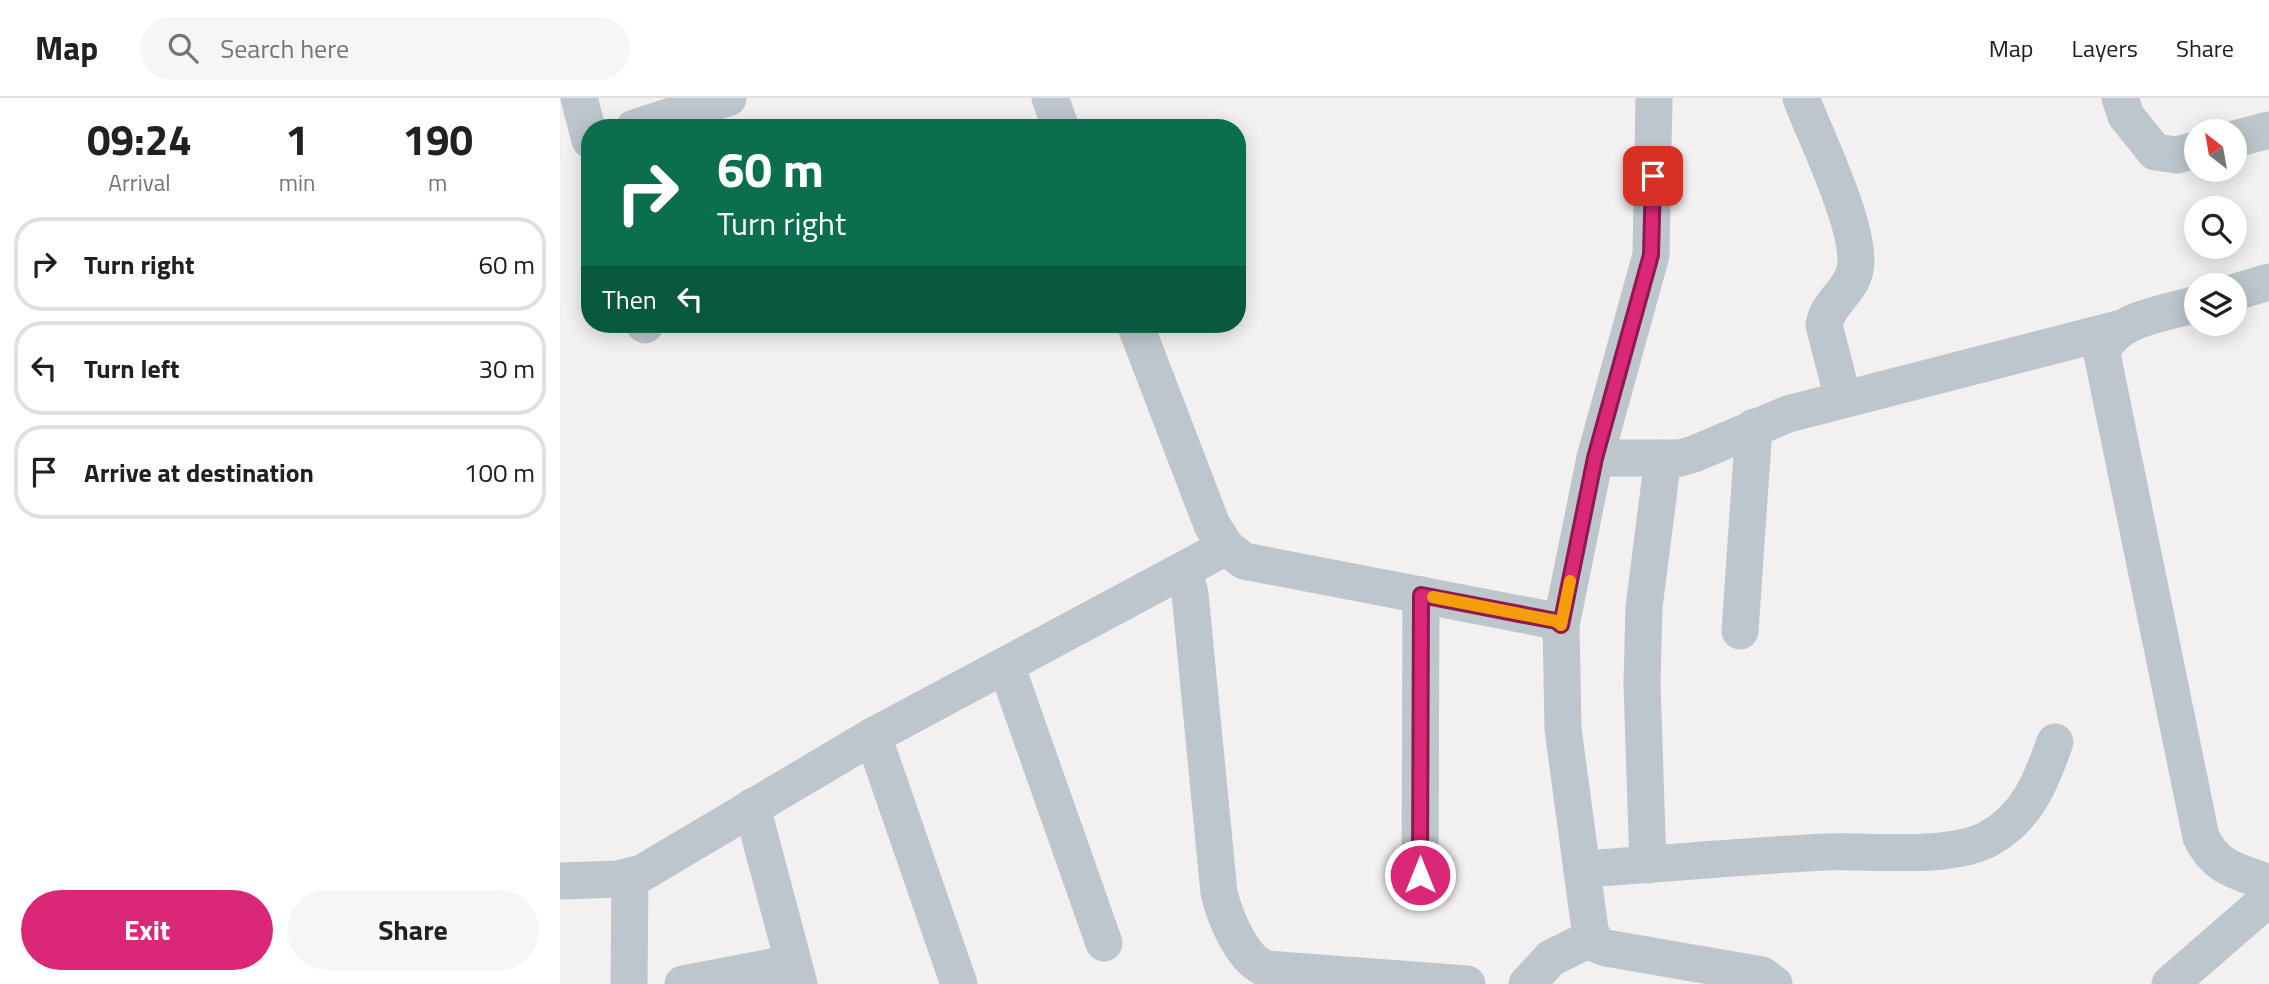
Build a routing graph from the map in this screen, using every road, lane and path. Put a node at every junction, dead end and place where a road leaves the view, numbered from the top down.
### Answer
1 (579, 98) edge
2 (728, 98) edge
3 (1050, 98) edge
4 (1654, 98) edge
5 (1801, 98) edge
6 (2120, 98) edge
7 (584, 119) edge
8 (662, 119) edge
9 (1058, 119) edge
10 (2269, 130) edge
11 (2247, 136) edge
12 (581, 144) edge
13 (560, 151) edge
14 (2184, 153) edge
15 (2269, 282) edge
16 (2247, 288) edge
17 (2184, 308) edge
18 (2118, 328) junction
19 (1138, 333) edge
20 (1843, 399) junction
21 (1754, 428) junction
22 (1595, 458) junction
23 (1663, 458) junction
24 (1226, 547) junction
25 (1184, 570) junction
26 (1421, 595) junction
27 (1561, 625) junction
28 (1740, 631) dead end
29 (1006, 665) junction
30 (873, 736) junction
31 (2055, 742) dead end
32 (752, 807) junction
33 (1647, 864) junction
34 (1582, 869) junction
35 (1420, 875) dead end
36 (630, 876) junction
37 (560, 881) edge
38 (2269, 883) edge
39 (2269, 898) edge
40 (1592, 938) junction
41 (1104, 943) dead end
42 (796, 973) edge
43 (629, 984) edge
44 (683, 984) edge
45 (959, 984) edge
46 (1466, 984) edge
47 (1527, 984) edge
48 (1774, 984) edge
49 (2170, 984) edge

1 - 7 street
2 - 8 street
3 - 9 street
4 - 22 street
5 - 20 street
6 - 14 street
10 - 11 street
12 - 13 street
15 - 16 street
17 - 18 street
18 - 20 street
18 - 38 street
19 - 24 street
20 - 21 street
21 - 23 street
21 - 28 street
22 - 23 street
22 - 27 street
23 - 33 street
24 - 25 street
24 - 26 street
25 - 29 street
25 - 46 street
26 - 27 street
26 - 35 street
27 - 34 street
29 - 30 street
29 - 41 street
30 - 32 street
30 - 45 street
31 - 33 street
32 - 36 street
32 - 42 street
33 - 34 street
34 - 40 street
36 - 37 street
36 - 43 street
39 - 49 street
40 - 47 street
40 - 48 street
42 - 44 street

